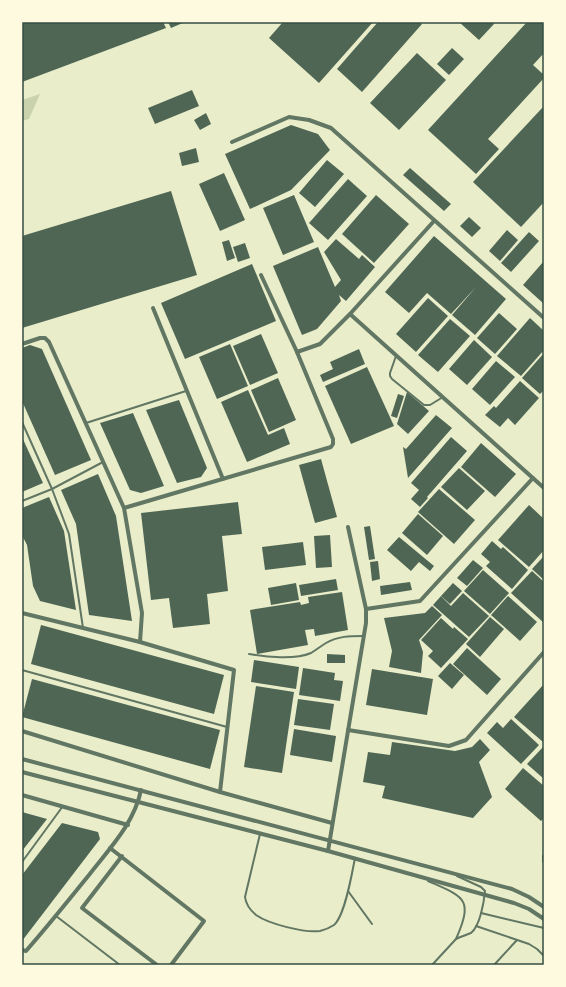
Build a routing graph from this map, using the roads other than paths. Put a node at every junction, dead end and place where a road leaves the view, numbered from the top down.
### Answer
1 (232, 142) dead end
2 (434, 221) junction
3 (261, 274) dead end
4 (153, 308) dead end
5 (350, 314) junction
6 (544, 318) edge
7 (22, 344) edge
8 (296, 352) junction
9 (397, 355) junction
10 (187, 390) junction
11 (443, 396) junction
12 (22, 422) edge
13 (86, 423) junction
14 (103, 462) junction
15 (533, 478) junction
16 (223, 479) junction
17 (544, 488) edge
18 (52, 489) junction
19 (22, 501) edge
20 (124, 508) junction
21 (348, 527) dead end
22 (366, 609) junction
23 (22, 613) edge
24 (83, 628) junction
25 (364, 636) junction
26 (140, 642) junction
27 (544, 652) edge
28 (249, 654) dead end
29 (22, 670) edge
30 (228, 727) junction
31 (348, 730) junction
32 (22, 731) edge
33 (22, 759) edge
34 (22, 772) edge
35 (141, 790) junction
36 (220, 792) junction
37 (22, 795) edge
38 (138, 801) junction
39 (63, 806) junction
40 (332, 823) junction
41 (128, 825) junction
42 (260, 833) junction
43 (329, 840) junction
44 (110, 848) junction
45 (328, 850) junction
46 (122, 856) junction
47 (544, 856) edge
48 (355, 858) junction
49 (544, 861) edge
50 (22, 862) edge
51 (451, 872) junction
52 (420, 877) junction
53 (348, 891) junction
54 (484, 896) junction
55 (544, 906) edge
56 (480, 913) junction
57 (56, 916) junction
58 (544, 919) edge
59 (372, 924) dead end
60 (476, 926) junction
61 (544, 928) edge
62 (456, 939) junction
63 (517, 940) junction
64 (22, 950) edge
65 (544, 956) edge
66 (120, 965) edge
67 (157, 965) edge
68 (170, 965) edge
69 (432, 965) edge
70 (494, 965) edge

1 - 2 street
2 - 5 street
2 - 6 street
3 - 8 street
4 - 10 street
5 - 8 street
5 - 9 street
7 - 13 street
8 - 16 street
9 - 11 street
9 - 11 lane
10 - 13 lane
10 - 16 street
11 - 15 street
12 - 18 lane
13 - 14 street
14 - 18 lane
14 - 20 street
15 - 17 street
15 - 22 street
16 - 20 street
18 - 19 lane
18 - 24 lane
20 - 26 street
21 - 22 street
22 - 25 street
23 - 24 street
24 - 26 street
25 - 28 lane
25 - 31 street
26 - 30 street
27 - 31 street
29 - 30 lane
30 - 36 street
31 - 40 street
32 - 36 street
33 - 35 street
34 - 38 street
35 - 38 street
35 - 43 street
36 - 40 street
37 - 39 street
38 - 41 street
38 - 42 street
39 - 41 street
39 - 50 lane
40 - 43 street
41 - 44 street
42 - 45 street
42 - 53 lane
43 - 45 street
43 - 51 street
44 - 46 street
44 - 57 street
45 - 48 street
46 - 67 street
46 - 68 street
47 - 49 street
48 - 52 street
48 - 53 lane
51 - 54 lane
51 - 55 street
52 - 54 street
52 - 62 lane
53 - 59 lane
54 - 56 lane
54 - 58 street
56 - 60 lane
56 - 61 lane
57 - 64 street
57 - 66 lane
60 - 62 lane
60 - 63 lane
62 - 69 lane
63 - 65 lane
63 - 70 lane

